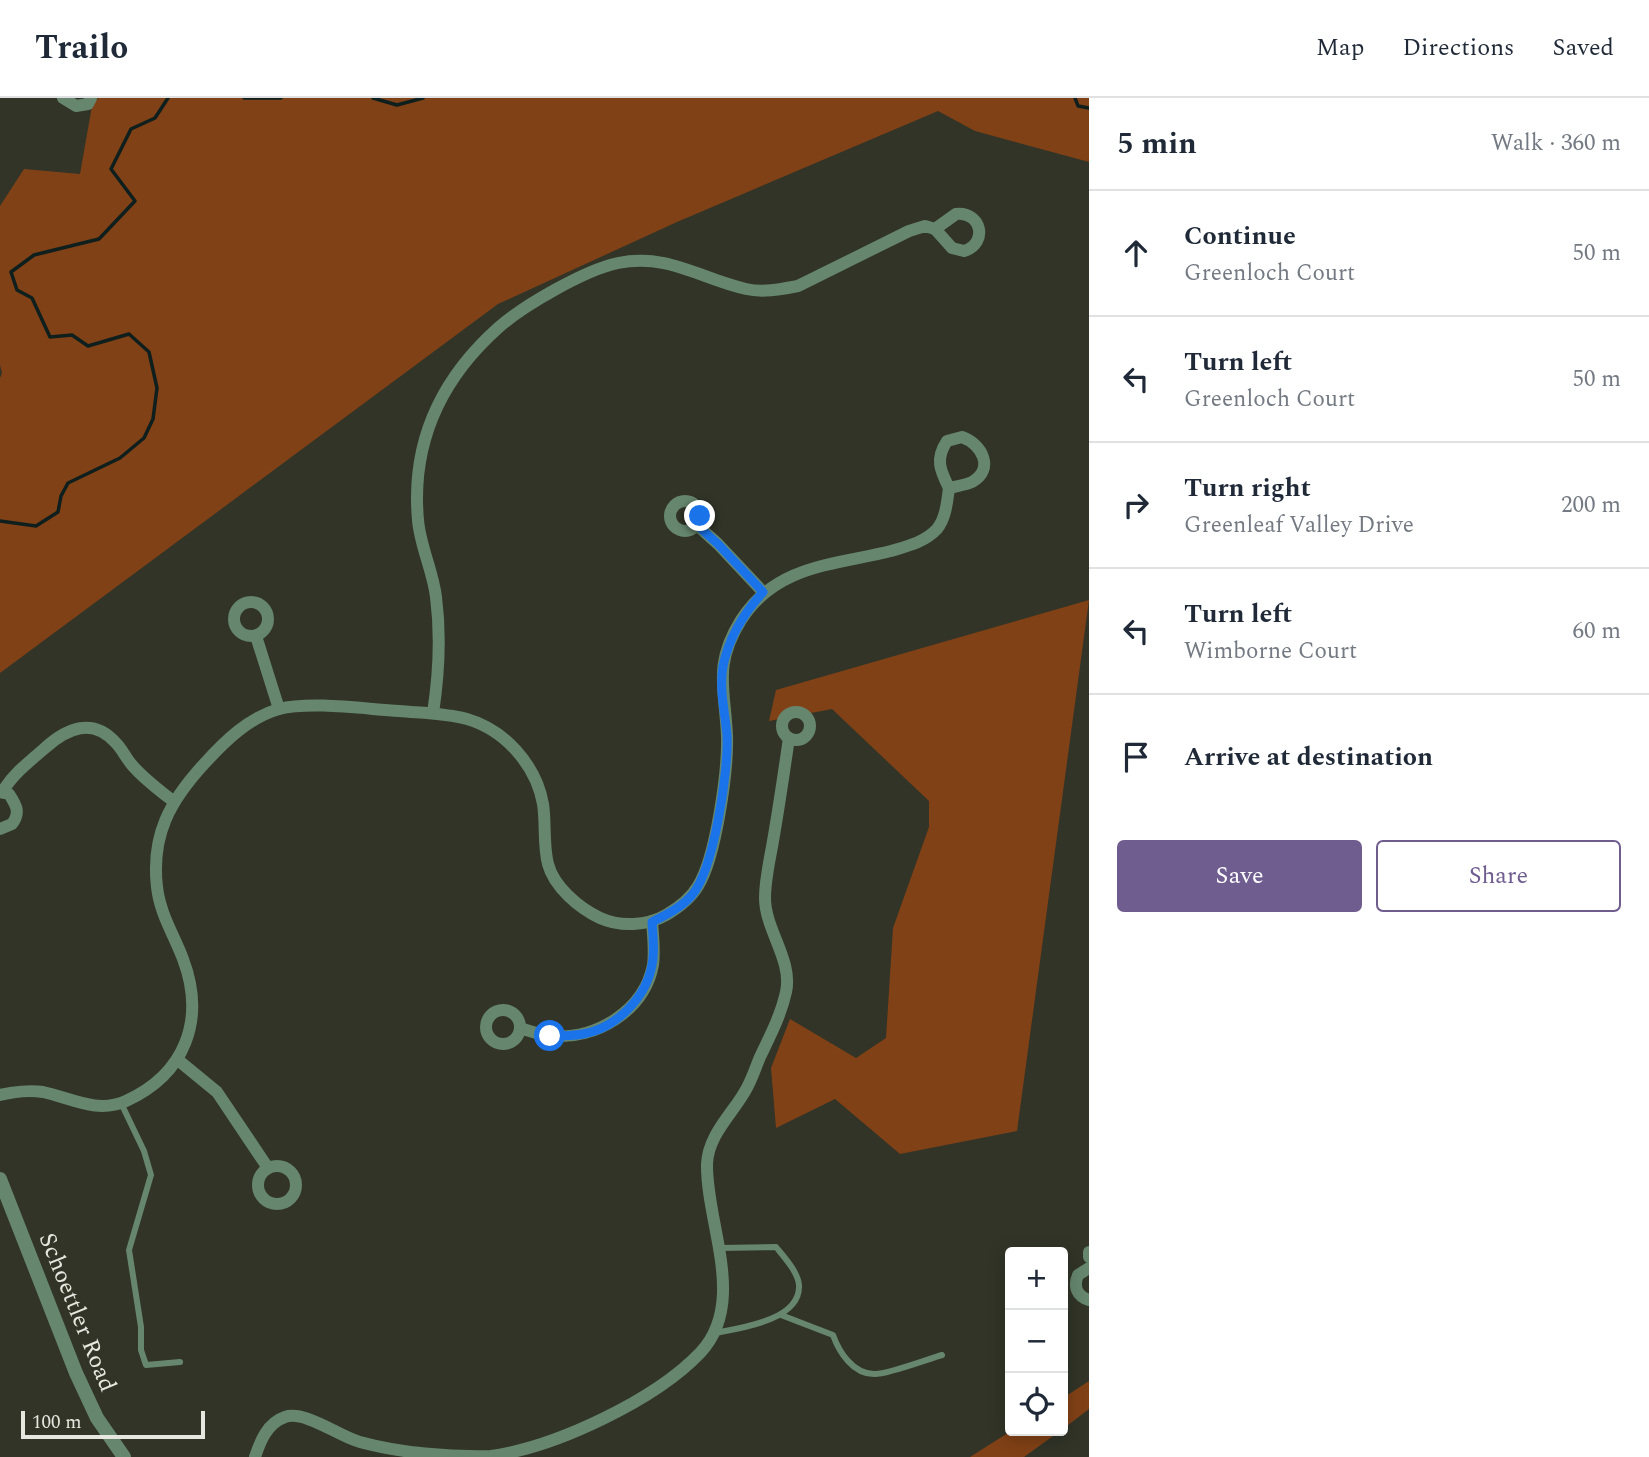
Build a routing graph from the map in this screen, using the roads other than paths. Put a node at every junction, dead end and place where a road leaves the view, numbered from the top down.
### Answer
1 (63, 98) edge
2 (92, 98) edge
3 (935, 229) dead end
4 (949, 488) dead end
5 (698, 526) dead end
6 (763, 592) junction
7 (256, 636) dead end
8 (279, 709) junction
9 (433, 713) junction
10 (789, 738) dead end
11 (1, 791) edge
12 (173, 801) junction
13 (0, 829) edge
14 (652, 922) junction
15 (520, 1028) dead end
16 (178, 1060) junction
17 (0, 1095) edge
18 (121, 1103) junction
19 (268, 1168) dead end
20 (0, 1179) edge
21 (719, 1248) junction
22 (1089, 1252) edge
23 (1089, 1257) edge
24 (1089, 1268) edge
25 (1089, 1300) edge
26 (781, 1315) junction
27 (713, 1334) junction
28 (942, 1355) dead end
29 (180, 1362) dead end
30 (124, 1457) edge
31 (254, 1457) edge

1 - 2 street
3 - 9 street
4 - 6 street
5 - 6 street
6 - 14 street
7 - 8 street
8 - 9 street
8 - 12 street
9 - 14 street
10 - 21 street
11 - 12 street
11 - 13 street
12 - 16 street
14 - 15 street
16 - 18 street
16 - 19 street
17 - 18 street
18 - 29 lane
20 - 30 street, Schoettler Road
21 - 26 lane
21 - 27 street
22 - 23 street
24 - 25 street
26 - 27 lane
26 - 28 lane
27 - 31 street

